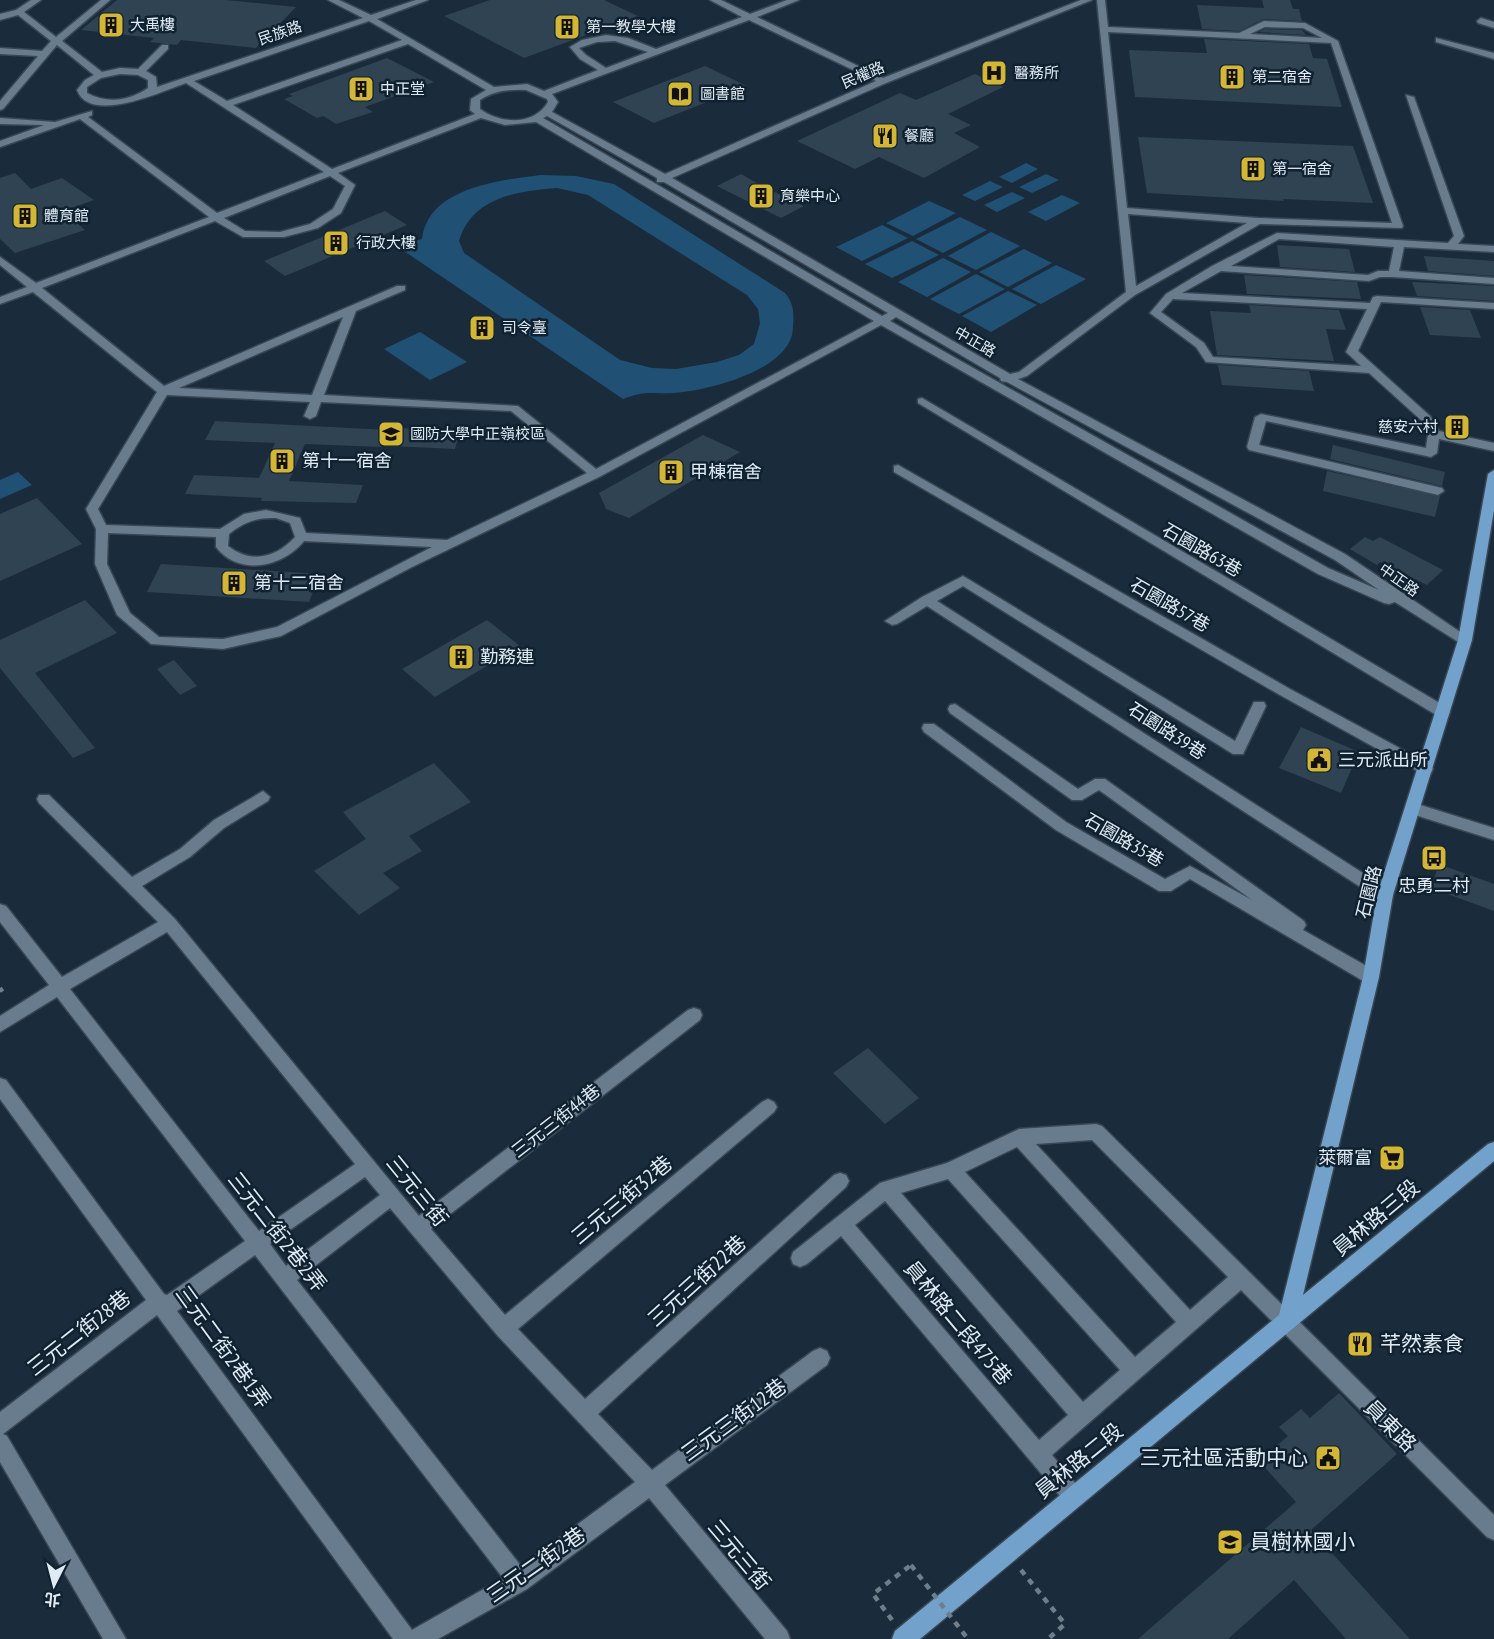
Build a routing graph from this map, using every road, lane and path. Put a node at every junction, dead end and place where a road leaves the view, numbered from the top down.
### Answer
1 (37, 0) edge
2 (106, 0) edge
3 (332, 0) edge
4 (424, 0) edge
5 (714, 0) edge
6 (795, 0) edge
7 (1088, 0) edge
8 (1101, 0) edge
9 (19, 12) junction
10 (750, 16) junction
11 (0, 17) edge
12 (370, 18) junction
13 (1481, 21) dead end
14 (1494, 25) edge
15 (1104, 29) junction
16 (1439, 40) dead end
17 (408, 41) junction
18 (55, 42) junction
19 (165, 47) dead end
20 (0, 51) edge
21 (656, 52) junction
22 (43, 54) junction
23 (1494, 56) edge
24 (605, 71) junction
25 (140, 72) junction
26 (100, 75) junction
27 (189, 81) junction
28 (883, 81) junction
29 (492, 90) junction
30 (546, 93) junction
31 (146, 94) junction
32 (1409, 97) dead end
33 (123, 102) junction
34 (225, 105) junction
35 (0, 107) edge
36 (480, 115) junction
37 (541, 115) junction
38 (81, 116) junction
39 (0, 121) edge
40 (60, 123) junction
41 (0, 144) edge
42 (330, 173) junction
43 (666, 178) junction
44 (652, 184) junction
45 (1123, 211) junction
46 (216, 218) junction
47 (1258, 221) junction
48 (1400, 244) junction
49 (1451, 246) junction
50 (1494, 249) edge
51 (0, 260) edge
52 (1216, 268) junction
53 (1393, 274) junction
54 (1369, 278) junction
55 (1494, 280) edge
56 (34, 287) junction
57 (401, 288) dead end
58 (1131, 293) junction
59 (1170, 296) junction
60 (0, 301) edge
61 (1375, 302) junction
62 (1494, 306) edge
63 (351, 310) junction
64 (896, 313) junction
65 (882, 321) junction
66 (1372, 370) junction
67 (990, 383) junction
68 (163, 392) junction
69 (319, 399) junction
70 (922, 401) dead end
71 (310, 416) dead end
72 (943, 420) dead end
73 (1434, 434) junction
74 (1494, 447) edge
75 (898, 469) dead end
76 (595, 474) junction
77 (1494, 474) edge
78 (1438, 491) dead end
79 (102, 529) junction
80 (223, 533) junction
81 (301, 537) junction
82 (454, 544) junction
83 (927, 600) junction
84 (1417, 611) junction
85 (892, 621) dead end
86 (1465, 640) junction
87 (1259, 706) dead end
88 (956, 709) dead end
89 (1443, 712) junction
90 (929, 728) dead end
91 (1426, 769) junction
92 (263, 797) dead end
93 (44, 799) dead end
94 (1414, 809) junction
95 (1494, 834) edge
96 (131, 885) junction
97 (1385, 895) junction
98 (0, 910) edge
99 (170, 923) junction
100 (1371, 977) junction
101 (59, 987) junction
102 (0, 988) edge
103 (5, 995) dead end
104 (694, 1015) dead end
105 (0, 1025) edge
106 (0, 1085) edge
107 (768, 1107) dead end
108 (1019, 1137) junction
109 (1494, 1150) edge
110 (367, 1165) junction
111 (951, 1170) junction
112 (840, 1182) dead end
113 (886, 1189) junction
114 (392, 1196) junction
115 (842, 1223) junction
116 (418, 1228) junction
117 (257, 1242) junction
118 (800, 1258) dead end
119 (1242, 1277) junction
120 (285, 1278) junction
121 (163, 1304) junction
122 (1287, 1322) junction
123 (1189, 1323) junction
124 (504, 1328) junction
125 (820, 1358) dead end
126 (1134, 1371) junction
127 (584, 1413) junction
128 (1082, 1416) junction
129 (0, 1425) edge
130 (0, 1443) edge
131 (1038, 1455) junction
132 (649, 1482) junction
133 (1073, 1497) junction
134 (1494, 1530) edge
135 (1005, 1552) junction
136 (519, 1581) junction
137 (115, 1639) edge
138 (406, 1639) edge
139 (417, 1639) edge
140 (779, 1639) edge
141 (904, 1639) edge
142 (968, 1639) edge
143 (1048, 1639) edge

1 - 9 street
2 - 18 street
3 - 12 street
4 - 12 street, 民族路
5 - 10 street
6 - 10 street
7 - 28 street, 民權路
8 - 15 street
9 - 11 street
9 - 18 street
10 - 21 street
10 - 28 street
12 - 17 street
12 - 27 street, 民族路
13 - 14 street
15 - 45 street
15 - 47 street
16 - 23 street
17 - 29 street
17 - 34 street
18 - 22 street
18 - 26 street
19 - 25 street
20 - 22 street
21 - 24 street
21 - 24 street
22 - 35 street
24 - 30 street
25 - 26 street
25 - 31 street
26 - 33 street
27 - 31 street, 民族路
27 - 34 street
28 - 43 street, 民權路
29 - 30 street
29 - 36 street
30 - 37 street
31 - 33 street, 民族路
32 - 49 street
33 - 38 street
34 - 42 street
36 - 37 street
36 - 42 street
37 - 43 street, 中正路
37 - 44 street, 中正路
38 - 40 street
38 - 46 street
39 - 40 street
40 - 41 street
42 - 46 street
42 - 46 street
43 - 44 street, 民權路
43 - 64 street, 中正路
44 - 65 street, 中正路
45 - 47 street
45 - 58 street
46 - 56 street
47 - 58 street
48 - 49 street
48 - 52 street
48 - 53 street
49 - 50 street
51 - 56 street
52 - 54 street
52 - 59 street
53 - 54 street
53 - 55 street
54 - 61 street
56 - 60 street
56 - 68 street
57 - 63 street
58 - 67 street
59 - 61 street
59 - 66 street
61 - 62 street
61 - 66 street
63 - 68 street
63 - 69 street
64 - 65 street
64 - 84 street, 中正路
65 - 67 street, 中正路
65 - 76 street
66 - 73 street
67 - 84 street, 中正路
68 - 69 street
68 - 79 street
69 - 71 street
69 - 76 street
70 - 89 street
72 - 89 street, 石園路63巷
73 - 74 street
73 - 78 street
75 - 91 street, 石園路57巷
76 - 82 street
77 - 86 main road, 石園路
79 - 80 street
79 - 82 street
80 - 81 street
80 - 81 street
81 - 82 street
83 - 85 street
83 - 87 street
83 - 97 street, 石園路39巷
84 - 86 street
86 - 89 main road, 石園路
88 - 100 street
89 - 91 main road, 石園路
90 - 100 street, 石園路35巷
91 - 94 main road, 石園路
92 - 96 street
93 - 96 street, 三元三街
94 - 95 street
94 - 97 main road, 石園路
96 - 99 street, 三元三街
97 - 100 main road, 石園路
98 - 101 street, 三元二街2巷2弄
99 - 101 street
99 - 110 street, 三元三街
100 - 122 main road, 石園路
101 - 105 street
101 - 117 street, 三元二街2巷2弄
102 - 103 path
104 - 116 street, 三元三街44巷
106 - 121 street, 三元二街2巷1弄
107 - 124 street, 三元三街32巷
108 - 111 street
108 - 119 street
108 - 123 street
109 - 122 main road, 員林路三段
110 - 114 street, 三元三街
110 - 117 street, 三元二街28巷
111 - 113 street
111 - 126 street
112 - 127 street, 三元三街22巷
113 - 115 street
113 - 128 street, 員林路二段475巷
114 - 116 street, 三元三街
114 - 120 street
115 - 118 street
115 - 131 street, 員林路二段475巷
116 - 124 street, 三元三街
117 - 120 street, 三元二街2巷2弄
117 - 121 street, 三元二街28巷
119 - 122 street
119 - 123 street
120 - 136 street, 三元二街2巷2弄
121 - 129 street, 三元二街28巷
121 - 138 street, 三元二街2巷1弄
122 - 133 main road, 員林路二段
122 - 134 street, 員東路
123 - 126 street
124 - 127 street, 三元三街
125 - 132 street, 三元三街12巷
126 - 128 street
127 - 132 street, 三元三街
128 - 131 street
130 - 137 street
131 - 133 street, 員林路二段475巷
132 - 136 street, 三元二街2巷
132 - 140 street, 三元三街
133 - 135 main road, 員林路二段
135 - 141 main road, 員林路二段
135 - 143 path
136 - 139 street, 三元二街2巷
141 - 142 path, bridge

